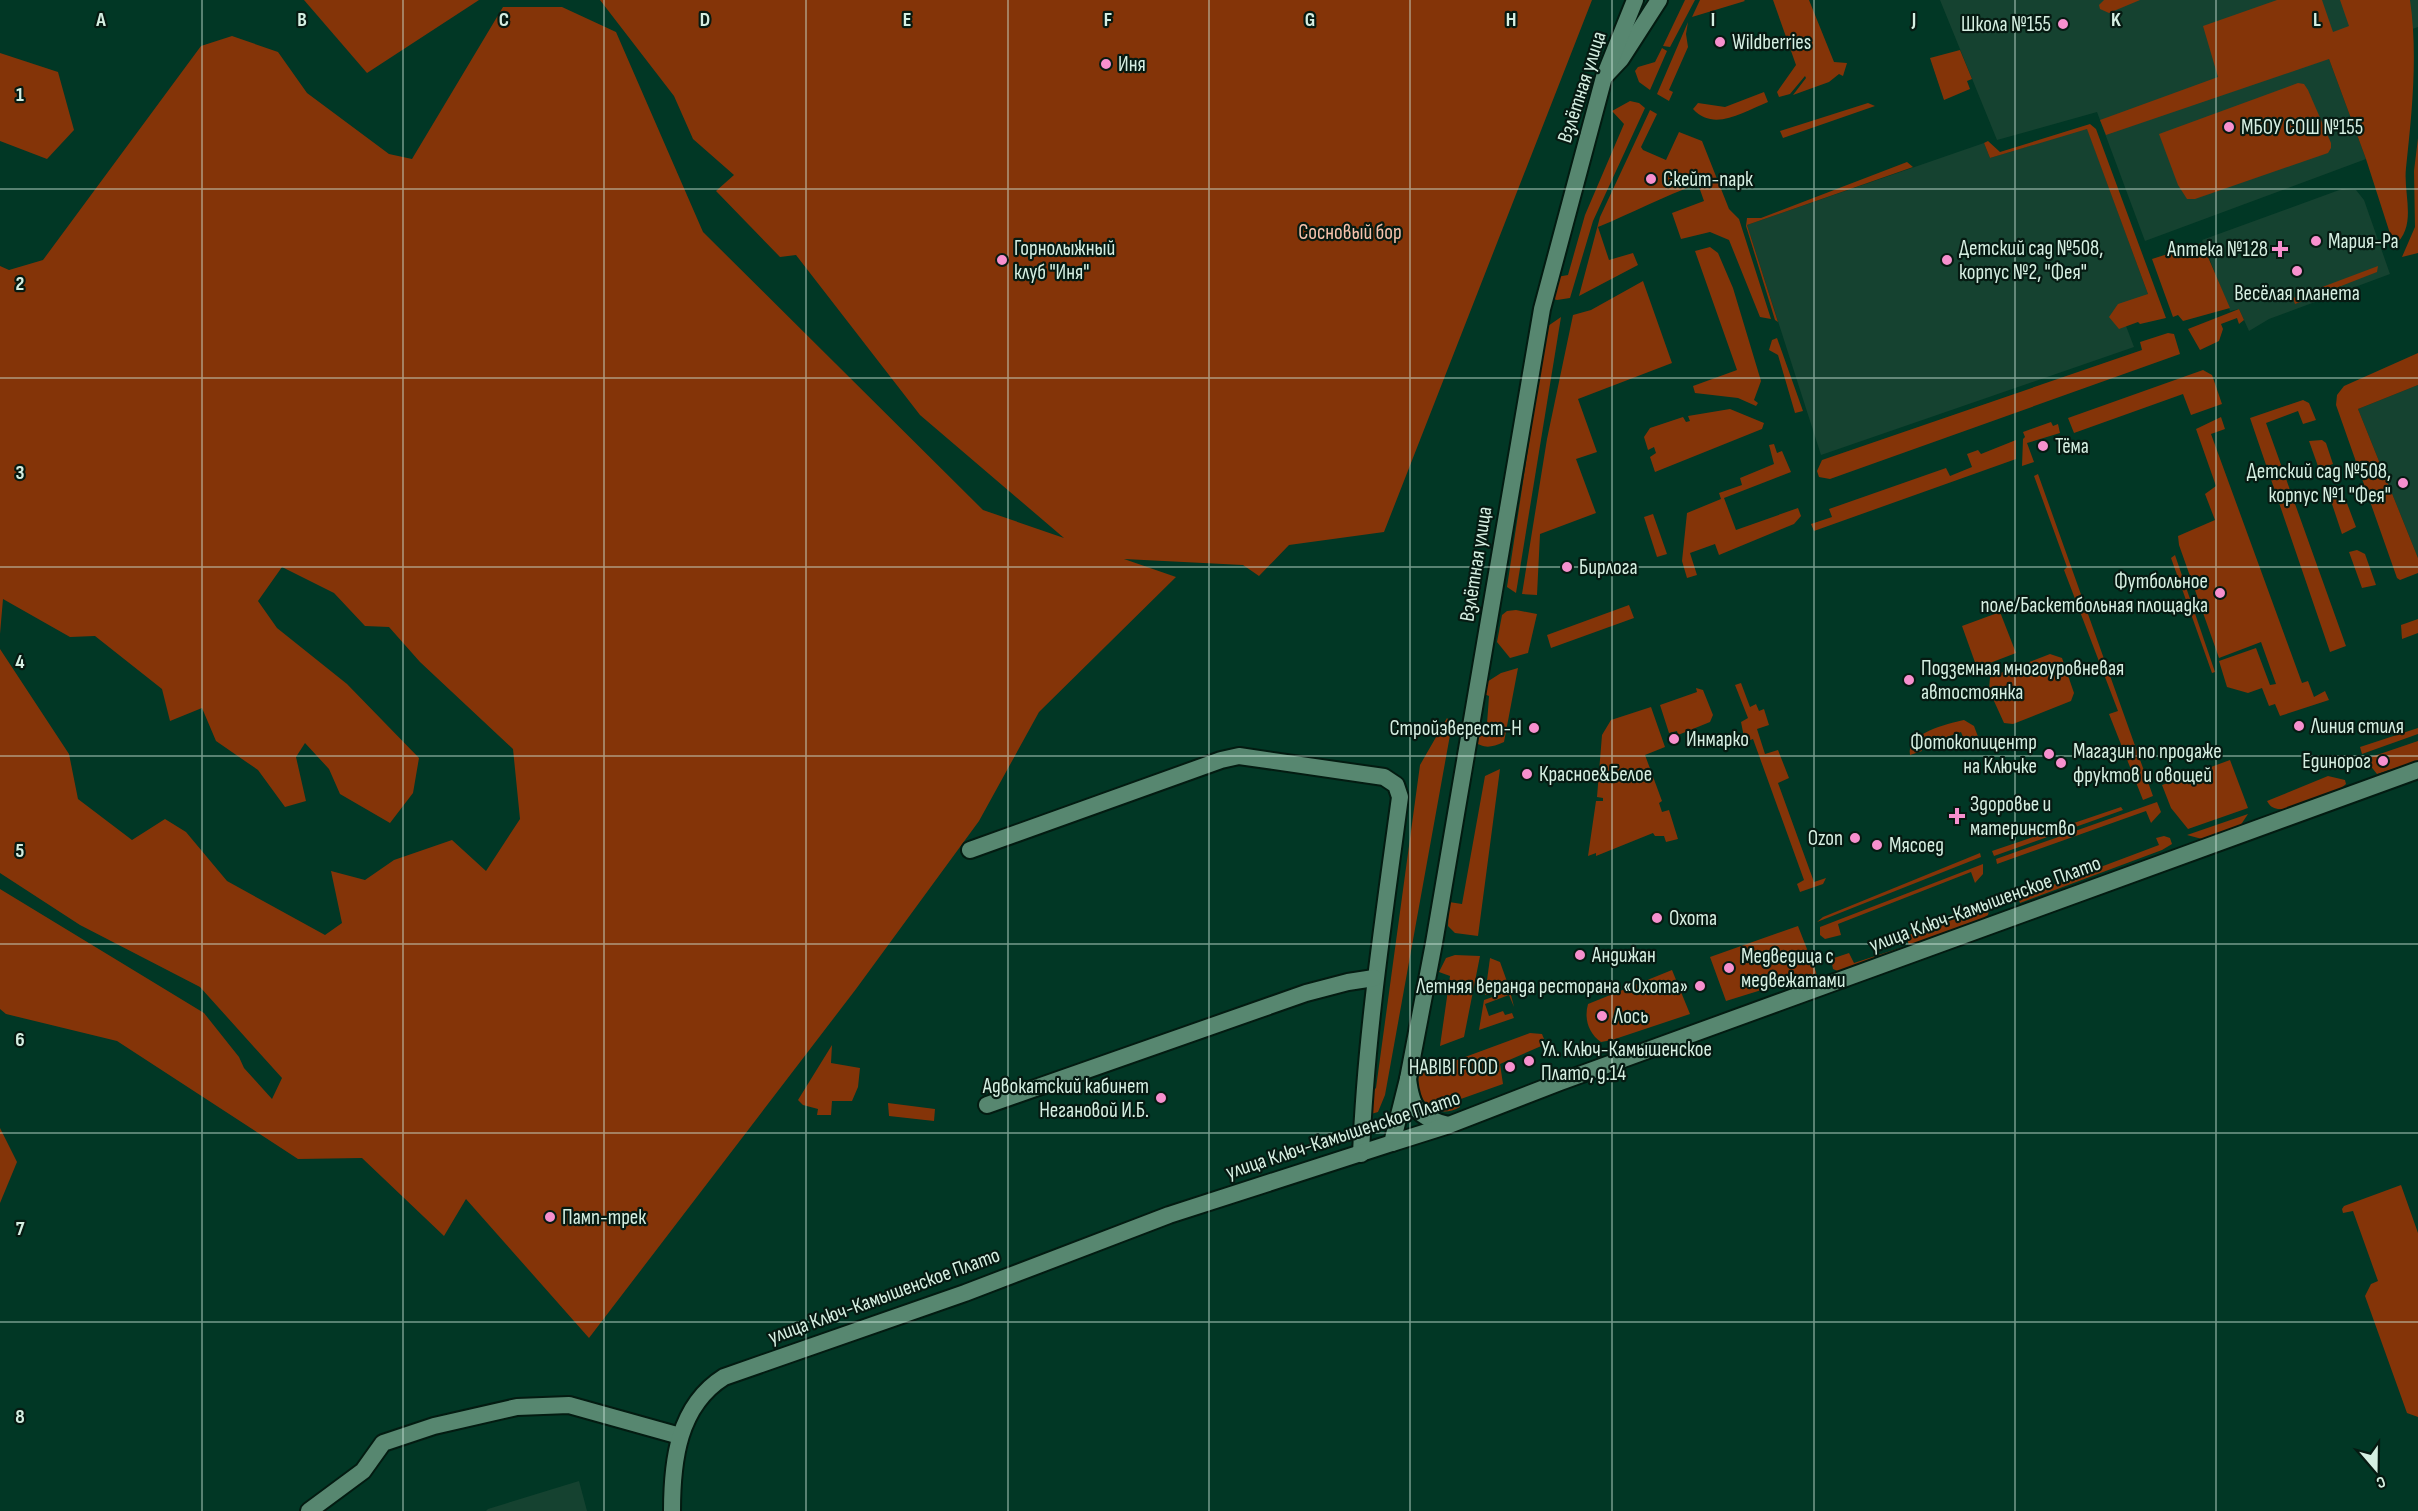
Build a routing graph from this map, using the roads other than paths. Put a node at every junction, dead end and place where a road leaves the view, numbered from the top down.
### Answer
1 (1635, 0) edge
2 (1659, 0) edge
3 (1604, 77) junction
4 (2418, 770) edge
5 (970, 850) dead end
6 (1374, 978) junction
7 (1408, 1079) junction
8 (987, 1105) dead end
9 (1449, 1125) junction
10 (1392, 1143) junction
11 (1361, 1154) junction
12 (680, 1436) junction
13 (309, 1511) edge
14 (672, 1511) edge

1 - 3 street, Взлётная улица
2 - 3 street
3 - 7 street, Взлётная улица
4 - 9 street, улица Ключ-Камышенское Плато
5 - 6 street
6 - 8 street
6 - 11 street
7 - 9 street
7 - 10 street, Взлётная улица
9 - 10 street, улица Ключ-Камышенское Плато
10 - 11 street, улица Ключ-Камышенское Плато
11 - 12 street, улица Ключ-Камышенское Плато
12 - 13 street
12 - 14 street, улица Ключ-Камышенское Плато

